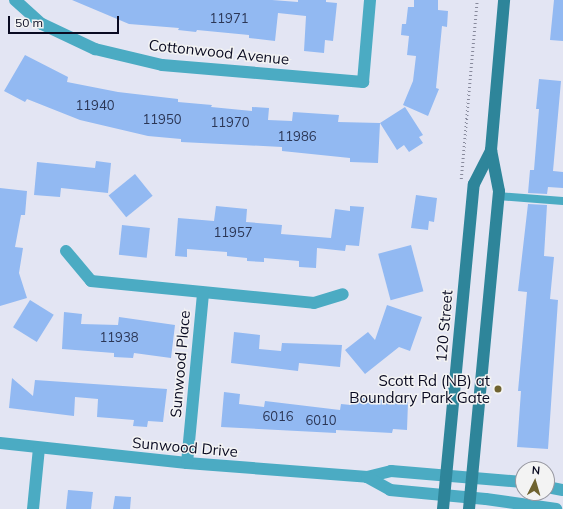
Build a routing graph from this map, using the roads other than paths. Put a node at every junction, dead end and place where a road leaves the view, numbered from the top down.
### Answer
1 (15, 0) edge
2 (370, 0) edge
3 (504, 0) edge
4 (491, 150) junction
5 (498, 196) junction
6 (563, 201) edge
7 (66, 251) dead end
8 (203, 293) junction
9 (343, 294) dead end
10 (0, 444) edge
11 (39, 448) junction
12 (186, 463) junction
13 (447, 475) junction
14 (367, 477) junction
15 (472, 477) junction
16 (515, 481) edge
17 (445, 495) junction
18 (470, 503) edge
19 (33, 509) edge
20 (444, 509) edge
21 (556, 509) edge

1 - 2 street, Cottonwood Avenue
3 - 4 main road, 120 Street
4 - 5 main road, 120 Street
4 - 13 main road, 120 Street
5 - 6 lane
5 - 15 main road, 120 Street
7 - 8 street, Sunwood Place
8 - 9 street, Sunwood Place
8 - 12 street, Sunwood Place
10 - 11 street, Sunwood Drive
11 - 12 street, Sunwood Drive
11 - 19 street
12 - 14 street, Sunwood Drive
13 - 14 street, Sunwood Drive
13 - 15 street, Sunwood Drive
13 - 17 main road, 120 Street
14 - 17 street, Sunwood Drive
15 - 16 street, Sunwood Drive
15 - 18 main road, 120 Street
17 - 18 street, Sunwood Drive
17 - 20 main road, 120 Street
18 - 21 street, Sunwood Drive

